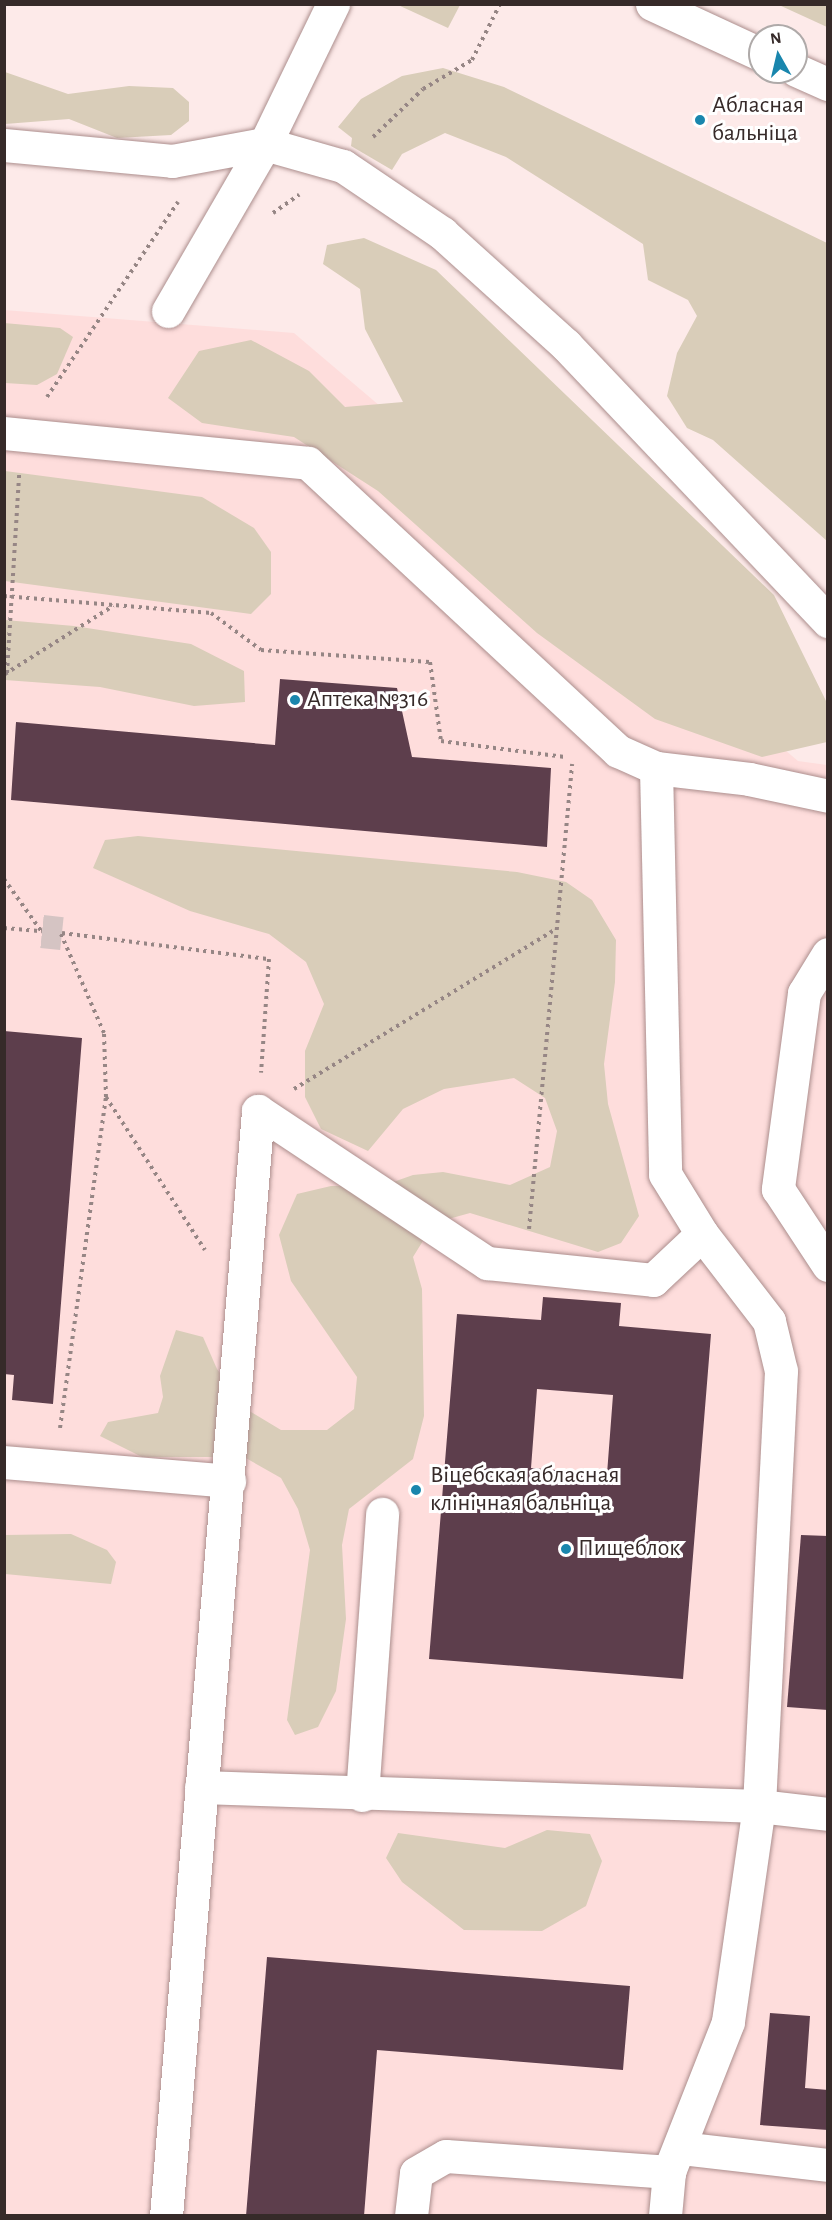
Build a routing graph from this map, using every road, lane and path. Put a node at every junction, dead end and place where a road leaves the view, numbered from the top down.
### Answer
1 (333, 4) edge
2 (500, 4) edge
3 (652, 4) edge
4 (748, 48) edge
5 (472, 60) dead end
6 (808, 75) edge
7 (828, 84) edge
8 (265, 144) junction
9 (4, 145) edge
10 (180, 199) dead end
11 (168, 311) dead end
12 (13, 434) edge
13 (4, 596) edge
14 (11, 597) junction
15 (114, 605) junction
16 (828, 621) edge
17 (6, 674) edge
18 (656, 768) junction
19 (828, 796) edge
20 (4, 879) edge
21 (4, 928) edge
22 (556, 929) junction
23 (828, 954) edge
24 (106, 1097) junction
25 (258, 1111) junction
26 (702, 1234) junction
27 (210, 1258) dead end
28 (828, 1265) edge
29 (525, 1269) junction
30 (4, 1462) edge
31 (55, 1466) junction
32 (229, 1481) junction
33 (382, 1514) dead end
34 (201, 1787) junction
35 (363, 1795) junction
36 (759, 1806) junction
37 (828, 1814) edge
38 (675, 2160) junction
39 (828, 2166) edge
40 (166, 2216) edge
41 (411, 2216) edge
42 (665, 2216) edge

1 - 8 street
2 - 5 path
3 - 4 street
6 - 7 street
8 - 9 street
8 - 11 street
8 - 16 street
10 - 12 path
12 - 14 path
12 - 18 street
13 - 14 path
14 - 15 path
14 - 17 path
15 - 17 path
15 - 22 path
18 - 19 street
18 - 26 street
20 - 21 path
22 - 25 path
22 - 29 path
23 - 28 street
24 - 25 path
24 - 27 path
24 - 31 path
25 - 29 street
25 - 32 street
26 - 29 street
26 - 36 street
30 - 31 street
31 - 32 street
32 - 34 street
33 - 35 street
34 - 35 street
34 - 40 street
35 - 36 street
36 - 37 street
36 - 38 street
38 - 39 street
38 - 41 street
38 - 42 street

